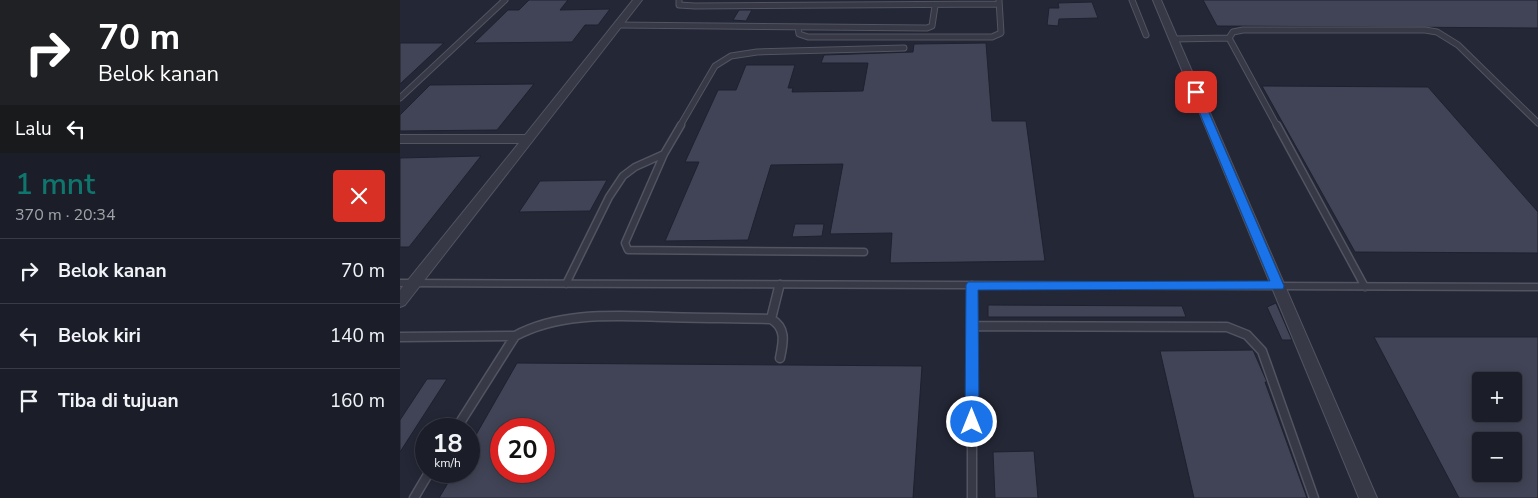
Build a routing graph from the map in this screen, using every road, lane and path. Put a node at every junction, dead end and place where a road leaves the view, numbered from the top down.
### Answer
1 (505, 0) edge
2 (638, 0) edge
3 (679, 0) edge
4 (1132, 0) edge
5 (1157, 0) edge
6 (999, 2) edge
7 (935, 6) junction
8 (618, 25) junction
9 (798, 27) junction
10 (1146, 35) dead end
11 (1229, 38) junction
12 (1173, 39) junction
13 (904, 48) dead end
14 (400, 98) edge
15 (1538, 123) edge
16 (400, 139) edge
17 (529, 139) junction
18 (664, 154) junction
19 (864, 252) dead end
20 (400, 283) edge
21 (413, 283) junction
22 (566, 284) junction
23 (780, 284) junction
24 (972, 285) junction
25 (1278, 286) junction
26 (1365, 286) junction
27 (1538, 287) edge
28 (400, 301) edge
29 (771, 319) junction
30 (973, 326) junction
31 (515, 336) junction
32 (400, 337) edge
33 (780, 358) dead end
34 (463, 418) edge
35 (423, 483) edge
36 (414, 498) edge
37 (972, 498) edge
38 (1314, 498) edge
39 (1368, 498) edge

1 - 14 lane
2 - 8 street
3 - 7 lane
4 - 10 lane
5 - 12 street
6 - 7 lane
6 - 9 lane
7 - 9 lane
8 - 9 lane
8 - 17 street
11 - 12 lane
11 - 15 lane
11 - 26 lane
12 - 25 street
13 - 18 lane
16 - 17 street
17 - 21 street
18 - 19 lane
18 - 22 lane
20 - 21 lane
21 - 22 lane
21 - 28 street
22 - 23 lane
23 - 24 lane
23 - 29 lane
24 - 25 lane
24 - 30 lane
25 - 26 lane
25 - 39 street
26 - 27 lane
29 - 31 lane
29 - 33 lane
30 - 37 lane
30 - 38 lane
31 - 32 lane
31 - 34 lane
35 - 36 lane

